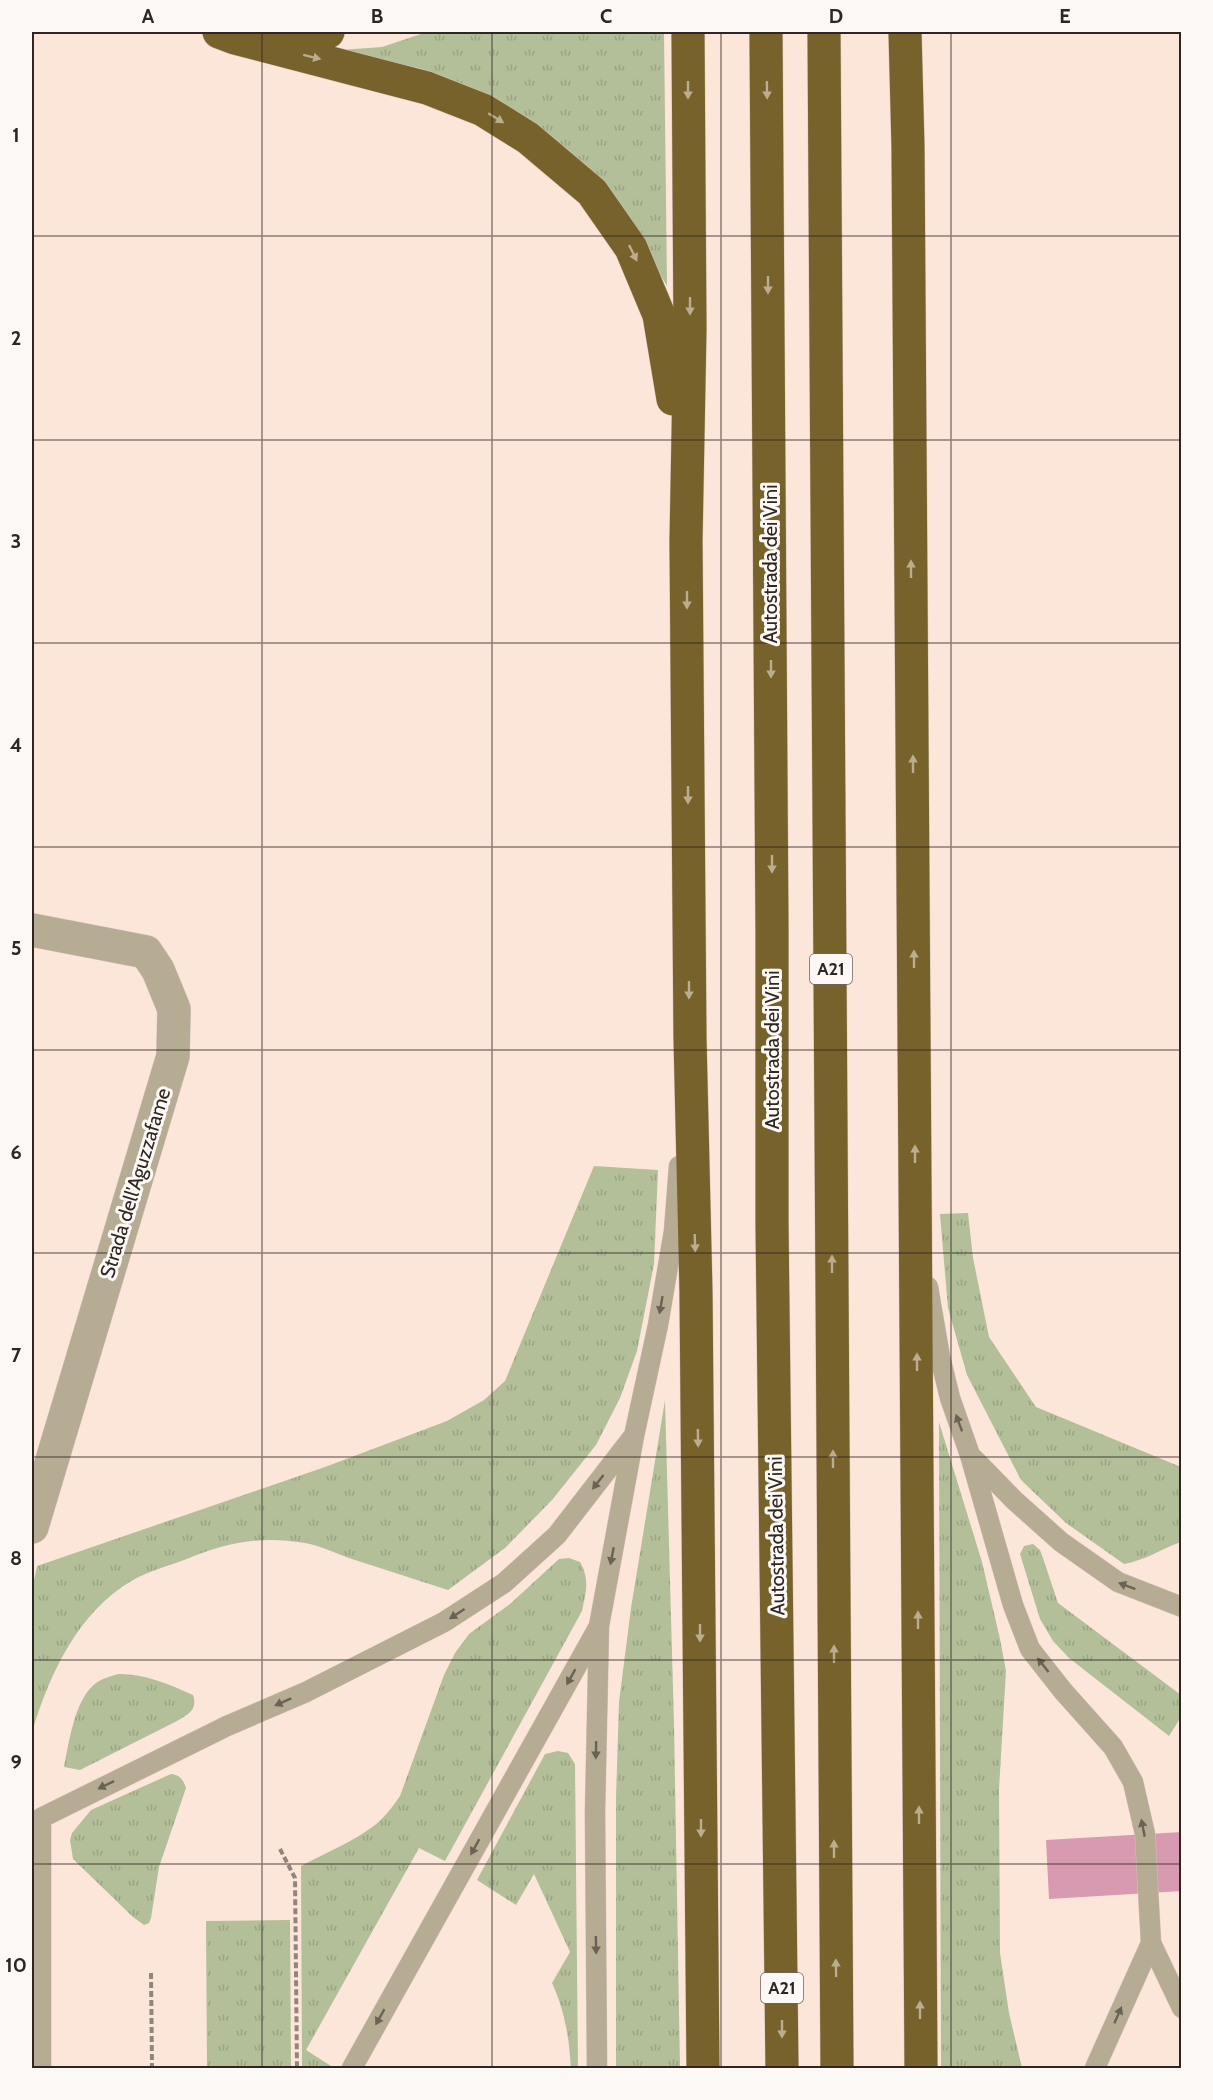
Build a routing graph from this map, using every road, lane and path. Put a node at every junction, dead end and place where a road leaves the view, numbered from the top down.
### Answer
1 (328, 32) edge
2 (688, 32) edge
3 (766, 32) edge
4 (824, 32) edge
5 (905, 32) edge
6 (915, 32) edge
7 (227, 35) edge
8 (908, 147) junction
9 (686, 541) junction
10 (32, 930) edge
11 (690, 1038) junction
12 (916, 1213) junction
13 (634, 1436) junction
14 (970, 1455) junction
15 (32, 1527) edge
16 (1182, 1607) edge
17 (599, 1626) junction
18 (280, 1849) dead end
19 (1151, 1943) junction
20 (151, 1973) dead end
21 (1182, 2008) edge
22 (41, 2068) edge
23 (152, 2068) edge
24 (297, 2068) edge
25 (352, 2068) edge
26 (597, 2068) edge
27 (703, 2068) edge
28 (782, 2068) edge
29 (837, 2068) edge
30 (921, 2068) edge
31 (1095, 2068) edge

1 - 7 highway
2 -> 9 highway
3 -> 28 highway, Autostrada dei Vini / A21
29 -> 4 highway, A21
5 - 8 highway
6 - 8 highway
7 -> 9 highway
12 -> 8 highway
9 -> 11 highway
10 - 15 street, Strada dell'Aguzzafame
11 -> 13 lane
11 -> 27 highway
14 -> 12 lane
30 -> 12 highway
13 -> 17 lane
13 -> 22 lane
16 -> 14 lane
19 -> 14 lane
17 -> 25 lane
17 -> 26 lane
18 - 24 path
19 - 21 lane
31 -> 19 lane
20 - 23 path

